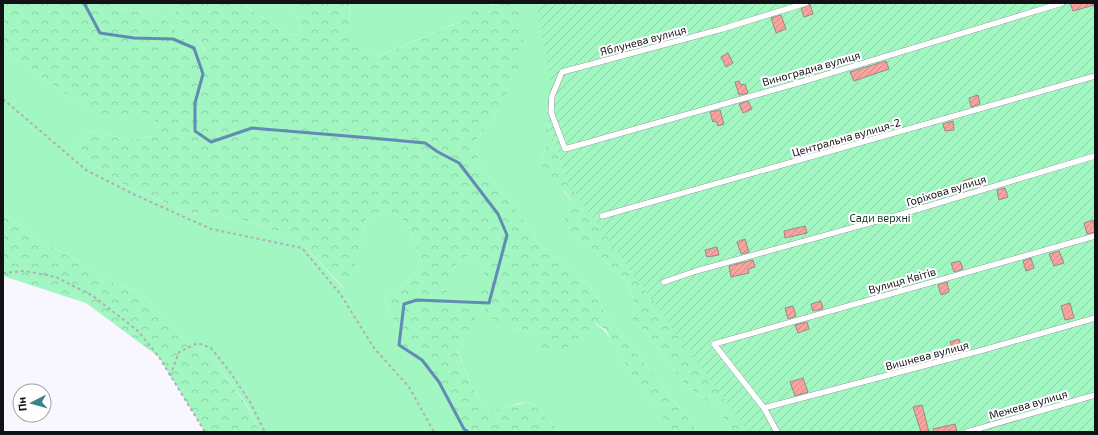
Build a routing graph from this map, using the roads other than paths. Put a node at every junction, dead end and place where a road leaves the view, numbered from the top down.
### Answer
1 (806, 3) edge
2 (1062, 3) edge
3 (1095, 76) edge
4 (565, 149) joint
5 (1095, 156) edge
6 (602, 216) dead end
7 (1095, 236) edge
8 (664, 282) dead end
9 (1095, 318) edge
10 (1095, 395) edge
11 (764, 408) junction
12 (777, 432) edge
13 (967, 432) edge

1 - 4 lane, Яблунева вулиця
2 - 4 lane, Виноградна вулиця
3 - 6 lane, Центральна вулиця-2
5 - 8 lane, Горіхова вулиця
7 - 11 lane, Вулиця Квітів
9 - 11 lane, Вишнева вулиця
10 - 13 lane, Межева вулиця
11 - 12 lane

